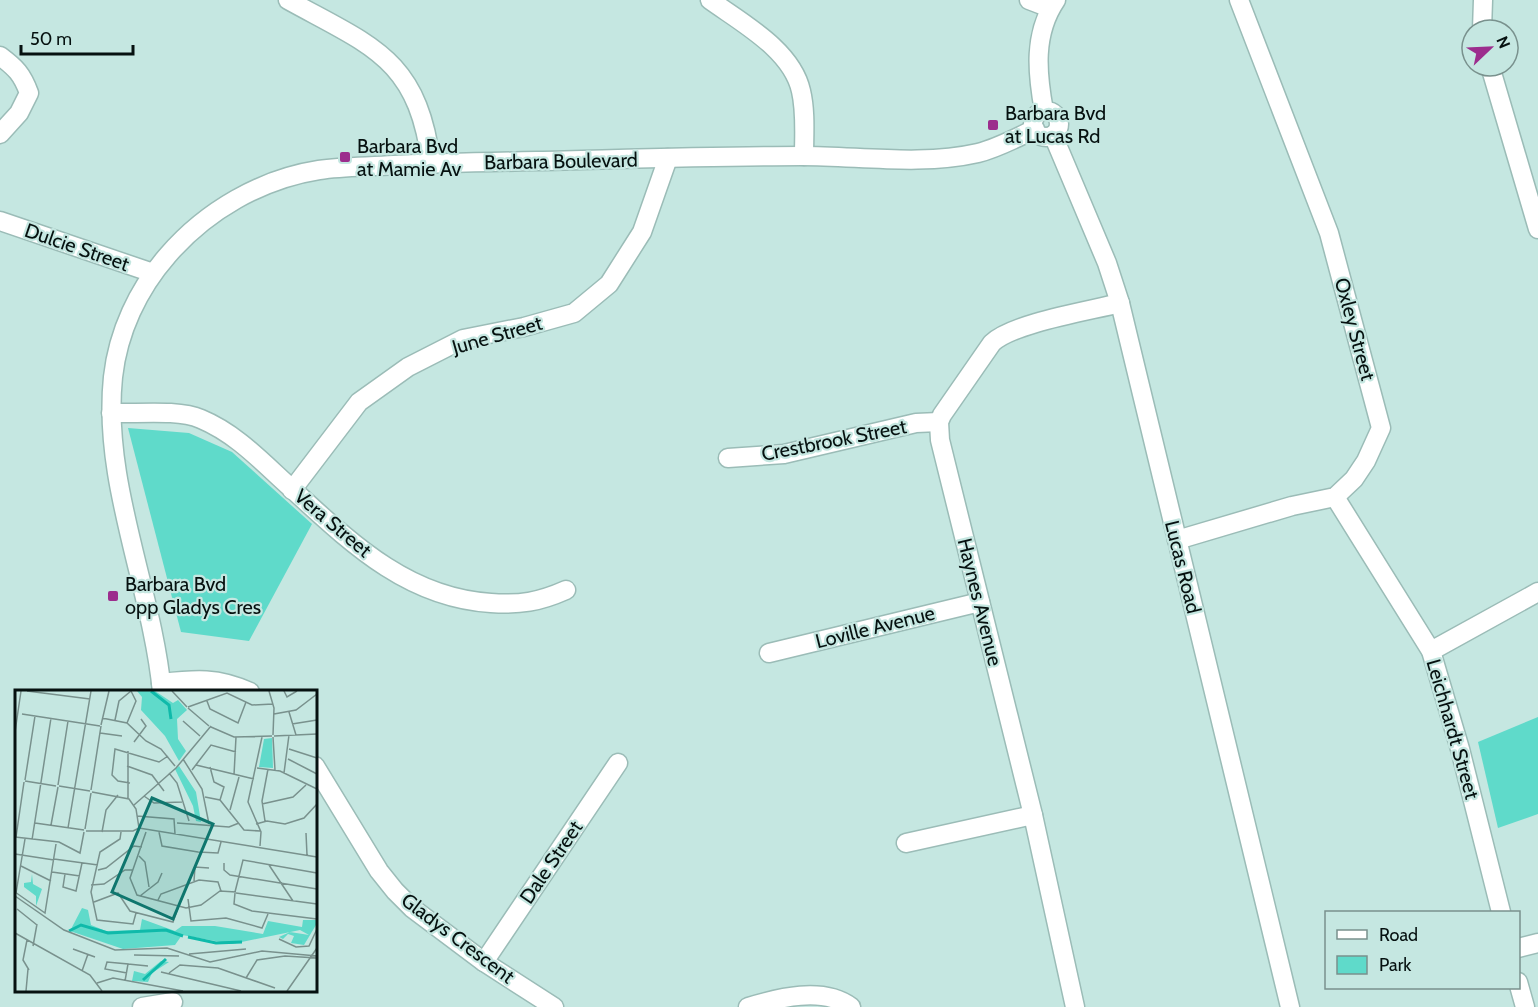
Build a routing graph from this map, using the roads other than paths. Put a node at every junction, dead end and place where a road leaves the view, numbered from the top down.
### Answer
1 (288, 0) edge
2 (710, 0) edge
3 (1029, 0) edge
4 (1239, 0) edge
5 (1483, 0) edge
6 (1053, 4) edge
7 (1482, 18) edge
8 (0, 56) edge
9 (1494, 78) edge
10 (1044, 111) junction
11 (1035, 129) junction
12 (0, 134) edge
13 (1053, 135) junction
14 (804, 156) junction
15 (668, 158) junction
16 (431, 163) junction
17 (0, 221) edge
18 (1538, 229) edge
19 (153, 273) junction
20 (1120, 303) junction
21 (111, 413) junction
22 (939, 422) junction
23 (728, 458) dead end
24 (292, 490) junction
25 (1335, 497) junction
26 (1177, 540) junction
27 (566, 590) dead end
28 (1538, 592) edge
29 (980, 602) junction
30 (1431, 651) junction
31 (769, 653) dead end
32 (162, 688) edge
33 (245, 690) edge
34 (618, 763) dead end
35 (316, 768) edge
36 (1033, 815) junction
37 (906, 843) dead end
38 (1501, 911) edge
39 (1538, 943) edge
40 (1520, 948) edge
41 (484, 962) junction
42 (1520, 989) edge
43 (172, 1000) edge
44 (142, 1007) edge
45 (554, 1007) edge
46 (748, 1007) edge
47 (851, 1007) edge
48 (1076, 1007) edge
49 (1290, 1007) edge
50 (1525, 1007) edge

1 - 16 street
2 - 14 street
3 - 6 street
4 - 25 street, Oxley Street
5 - 7 street
6 - 10 street
8 - 12 street
9 - 18 street
10 - 11 street
10 - 13 street
11 - 13 street
11 - 14 street, Barbara Boulevard
13 - 20 street, Lucas Road
14 - 15 street, Barbara Boulevard
15 - 16 street, Barbara Boulevard
15 - 24 street, June Street
16 - 19 street, Barbara Boulevard
17 - 19 street, Dulcie Street
19 - 21 street, Barbara Boulevard
20 - 22 street
20 - 26 street, Lucas Road
21 - 24 street, Vera Street
21 - 32 street, Barbara Boulevard
22 - 23 street, Crestbrook Street
22 - 29 street, Haynes Avenue
24 - 27 street, Vera Street
25 - 26 street
25 - 30 street, Leichhardt Street
26 - 49 street, Lucas Road
28 - 30 street
29 - 31 street, Loville Avenue
29 - 36 street, Haynes Avenue
30 - 38 street, Leichhardt Street
32 - 33 street
34 - 41 street, Dale Street
35 - 41 street, Gladys Crescent
36 - 37 street
36 - 48 street, Haynes Avenue
39 - 40 street
41 - 45 street, Gladys Crescent
42 - 50 street
43 - 44 street
46 - 47 street

